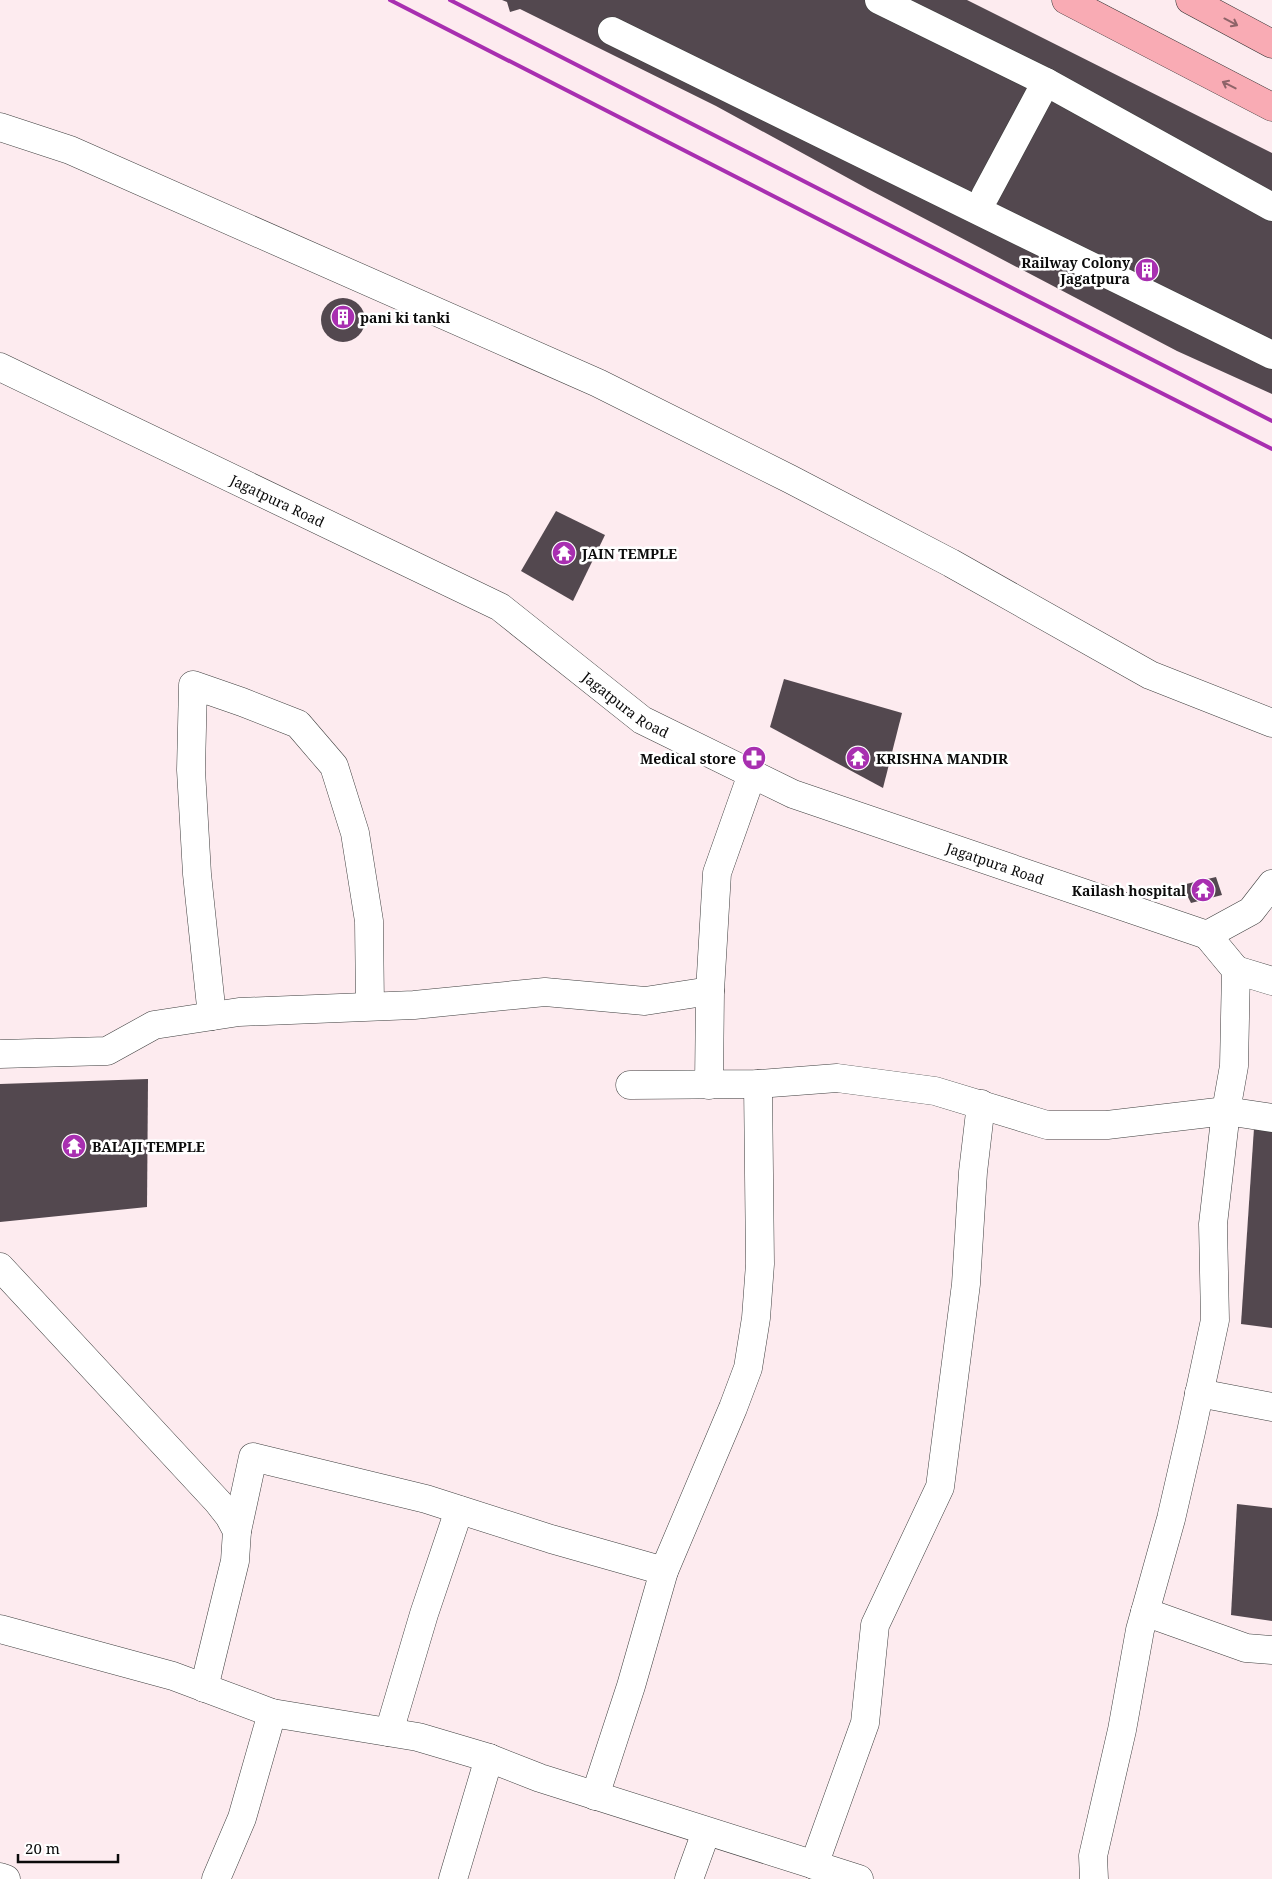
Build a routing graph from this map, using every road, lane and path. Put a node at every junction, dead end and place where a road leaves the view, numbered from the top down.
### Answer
1 (879, 0) edge
2 (1066, 0) edge
3 (1190, 0) edge
4 (612, 32) dead end
5 (1272, 44) edge
6 (1046, 82) junction
7 (1272, 107) edge
8 (0, 127) edge
9 (986, 196) dead end
10 (1272, 207) edge
11 (1272, 355) edge
12 (0, 367) edge
13 (1272, 723) edge
14 (752, 774) junction
15 (1272, 884) edge
16 (1207, 935) junction
17 (1236, 970) junction
18 (1272, 981) edge
19 (710, 991) junction
20 (370, 1006) junction
21 (212, 1016) junction
22 (0, 1054) edge
23 (758, 1084) junction
24 (630, 1085) dead end
25 (709, 1085) junction
26 (980, 1104) junction
27 (1226, 1110) junction
28 (1272, 1118) edge
29 (0, 1267) edge
30 (1199, 1393) junction
31 (1272, 1407) edge
32 (459, 1510) junction
33 (237, 1532) junction
34 (664, 1571) junction
35 (1145, 1612) junction
36 (0, 1630) edge
37 (1272, 1650) edge
38 (204, 1688) junction
39 (272, 1713) junction
40 (389, 1732) junction
41 (489, 1758) junction
42 (595, 1796) junction
43 (706, 1832) junction
44 (814, 1865) junction
45 (0, 1878) edge
46 (6, 1879) edge
47 (216, 1879) edge
48 (453, 1879) edge
49 (689, 1879) edge
50 (859, 1879) edge
51 (1094, 1879) edge

1 - 6 street
7 -> 2 main road
3 -> 5 main road
4 - 11 street
6 - 9 street
6 - 10 street
8 - 13 street
12 - 14 street, Jagatpura Road
14 - 16 street, Jagatpura Road
14 - 19 street
15 - 16 street
16 - 17 street
17 - 18 street
17 - 27 street
19 - 20 street
19 - 25 street
20 - 21 street
20 - 21 street
21 - 22 street
23 - 25 street
23 - 26 street
23 - 34 street
24 - 25 street
26 - 27 street
26 - 44 street
27 - 28 street
27 - 30 street
29 - 33 street
30 - 31 street
30 - 35 street
32 - 33 street
32 - 34 street
32 - 40 street
33 - 38 street
34 - 42 street
35 - 37 street
35 - 51 street
36 - 38 street
38 - 39 street
39 - 40 street
39 - 47 street
40 - 41 street
41 - 42 street
41 - 48 street
42 - 43 street
43 - 44 street
43 - 49 street
44 - 50 street
45 - 46 street

